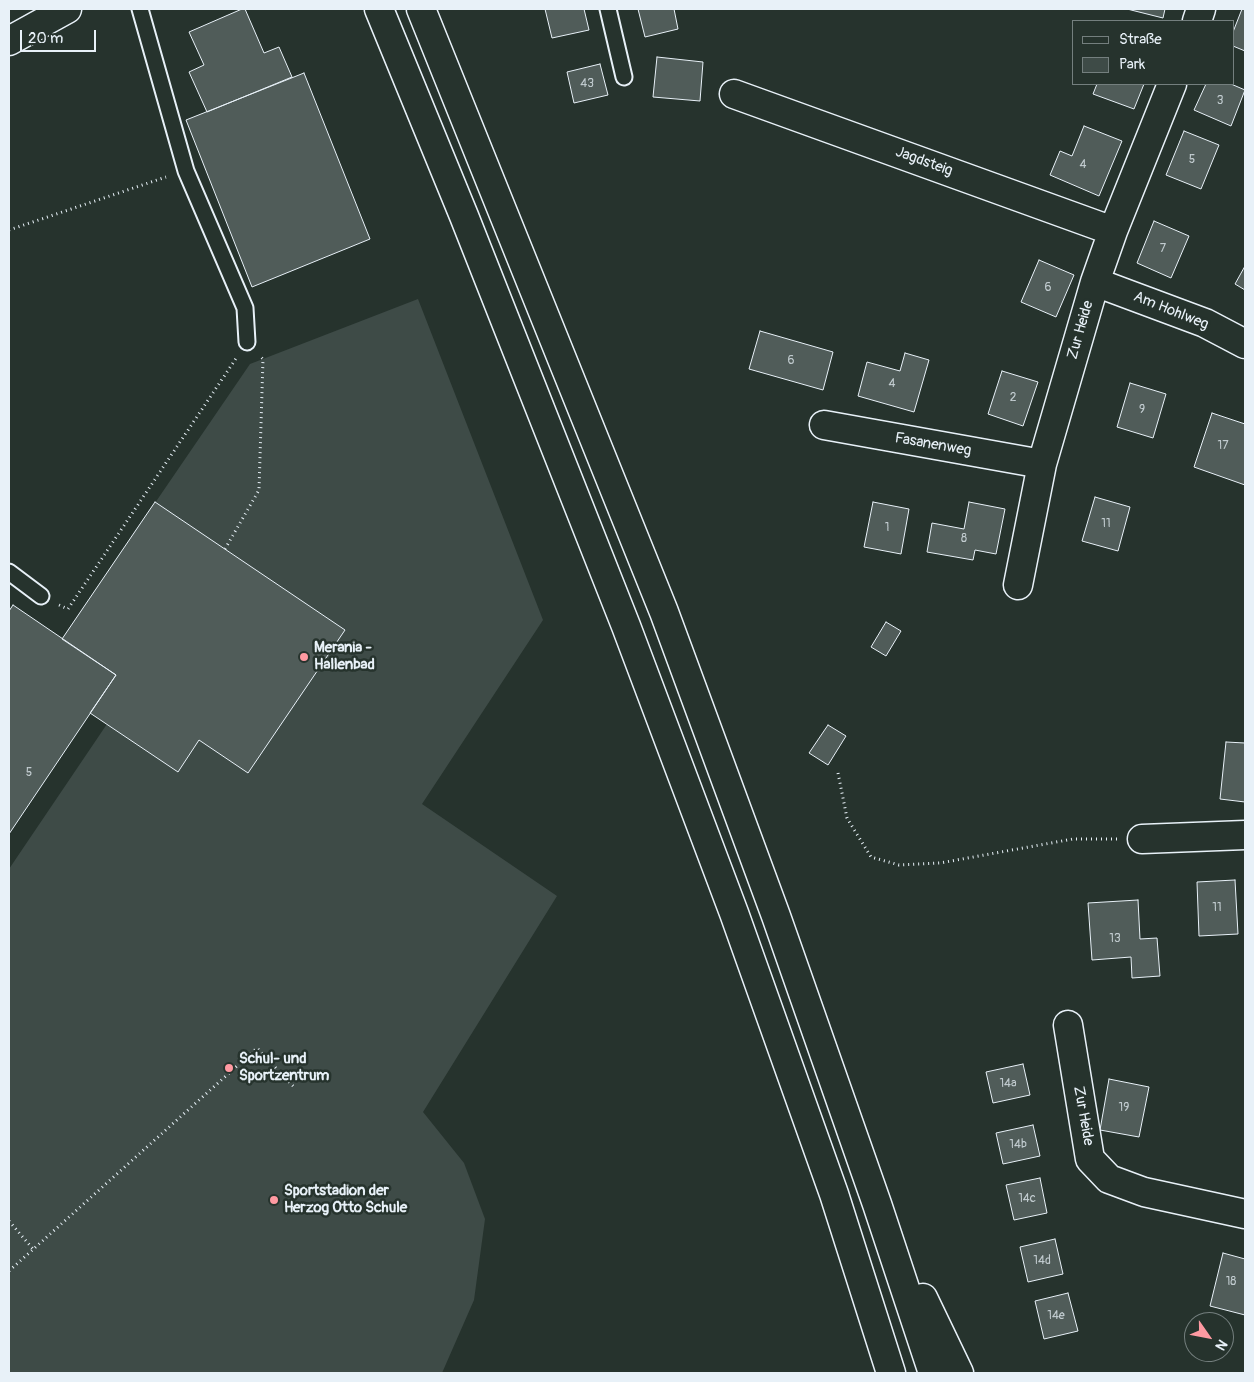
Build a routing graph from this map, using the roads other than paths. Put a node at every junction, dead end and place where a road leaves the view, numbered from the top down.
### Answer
1 (67, 9) edge
2 (140, 9) edge
3 (379, 9) edge
4 (421, 9) edge
5 (608, 9) edge
6 (9, 42) edge
7 (624, 77) dead end
8 (1172, 85) edge
9 (734, 94) dead end
10 (1113, 231) junction
11 (1095, 282) junction
12 (247, 342) road end
13 (1245, 344) edge
14 (824, 425) dead end
15 (1042, 464) junction
16 (9, 572) edge
17 (1018, 585) dead end
18 (41, 596) road end
19 (1245, 835) edge
20 (1142, 839) road end
21 (1068, 1026) dead end
22 (877, 1204) junction
23 (1245, 1214) edge
24 (891, 1373) edge
25 (933, 1373) edge
26 (959, 1373) edge

1 - 6 main road
2 - 12 lane
3 - 24 main road
4 - 22 main road
5 - 7 lane
8 - 10 main road, Zur Heide
9 - 10 main road, Jagdsteig
10 - 11 main road, Zur Heide
11 - 13 main road, Am Hohlweg
11 - 15 main road, Zur Heide
14 - 15 main road, Fasanenweg
15 - 17 main road, Zur Heide
16 - 18 lane
19 - 20 main road
21 - 23 main road, Zur Heide
22 - 25 main road
22 - 26 main road

